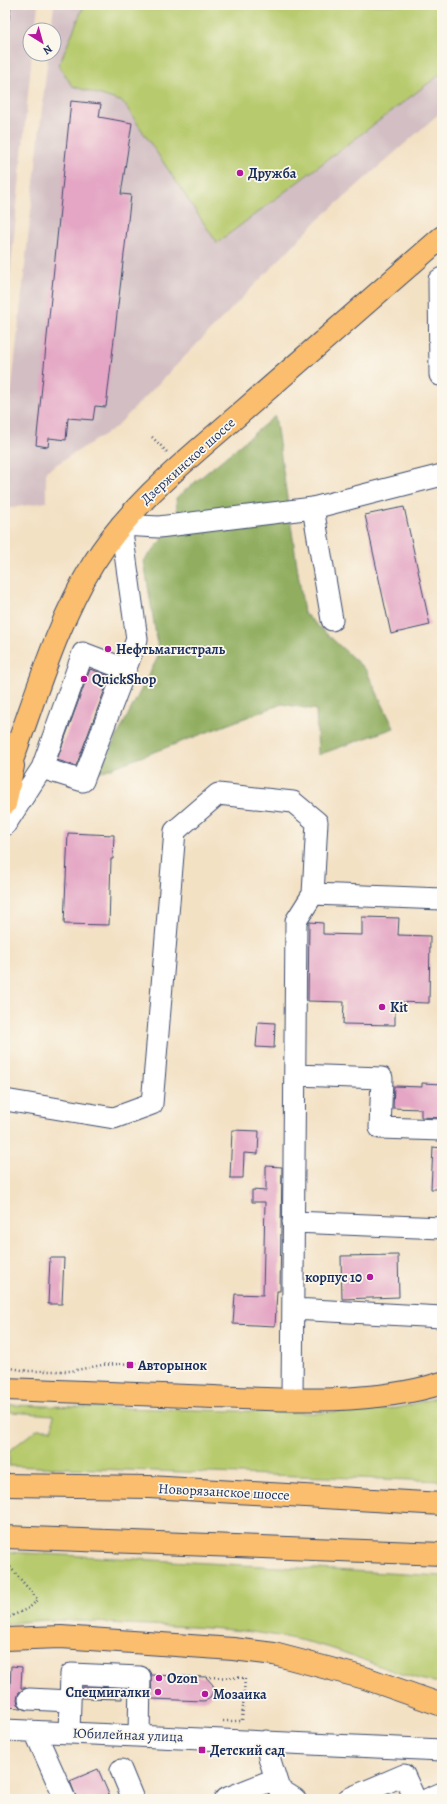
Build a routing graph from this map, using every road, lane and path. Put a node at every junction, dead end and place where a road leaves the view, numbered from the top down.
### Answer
1 (442, 237) edge
2 (442, 278) edge
3 (442, 375) edge
4 (442, 476) edge
5 (313, 508) junction
6 (121, 525) junction
7 (332, 620) dead end
8 (125, 669) junction
9 (17, 747) junction
10 (42, 768) junction
11 (5, 778) edge
12 (5, 804) edge
13 (5, 825) edge
14 (313, 894) junction
15 (442, 899) edge
16 (295, 1075) junction
17 (5, 1100) edge
18 (442, 1130) edge
19 (294, 1222) junction
20 (442, 1228) edge
21 (293, 1309) junction
22 (442, 1317) edge
23 (152, 1362) dead end
24 (5, 1367) edge
25 (442, 1383) edge
26 (5, 1390) edge
27 (292, 1399) junction
28 (5, 1485) edge
29 (442, 1504) edge
30 (5, 1537) edge
31 (362, 1550) junction
32 (442, 1554) edge
33 (5, 1561) edge
34 (442, 1566) edge
35 (5, 1619) edge
36 (5, 1639) edge
37 (206, 1677) dead end
38 (72, 1693) junction
39 (410, 1694) junction
40 (442, 1694) edge
41 (30, 1699) dead end
42 (442, 1706) edge
43 (219, 1721) dead end
44 (5, 1730) edge
45 (35, 1732) junction
46 (69, 1732) junction
47 (138, 1736) junction
48 (266, 1741) junction
49 (442, 1750) edge
50 (120, 1770) dead end
51 (275, 1779) junction
52 (442, 1793) edge
53 (64, 1799) edge
54 (133, 1799) edge
55 (225, 1799) edge
56 (295, 1799) edge
57 (348, 1799) edge
58 (415, 1799) edge
59 (428, 1799) edge

1 - 6 main road, Дзержинское шоссе
2 - 3 street
4 - 5 street
5 - 6 street
5 - 7 street
6 - 8 street
6 - 9 main road, Дзержинское шоссе
8 - 10 street
8 - 10 street
9 - 11 main road, Дзержинское шоссе
9 - 12 main road, Дзержинское шоссе
10 - 13 street
14 - 15 street
14 - 16 street
14 - 17 street
16 - 18 street
16 - 19 street
19 - 20 street
19 - 21 street
21 - 22 street
21 - 27 street
23 - 24 path
25 - 27 main road
26 - 27 main road
28 - 29 main road, Новорязанское шоссе
30 - 31 main road
31 - 32 main road
31 - 34 main road
33 - 35 path
36 - 39 main road
37 - 43 path
38 - 41 street
38 - 46 street
38 - 47 street
39 - 40 main road
39 - 42 main road
44 - 45 street, Юбилейная улица
45 - 46 street, Юбилейная улица
45 - 53 street
46 - 47 street, Юбилейная улица
47 - 48 street, Юбилейная улица
48 - 49 street, Юбилейная улица
48 - 51 street
50 - 54 street
51 - 55 street
51 - 56 street
52 - 59 street
57 - 58 street

